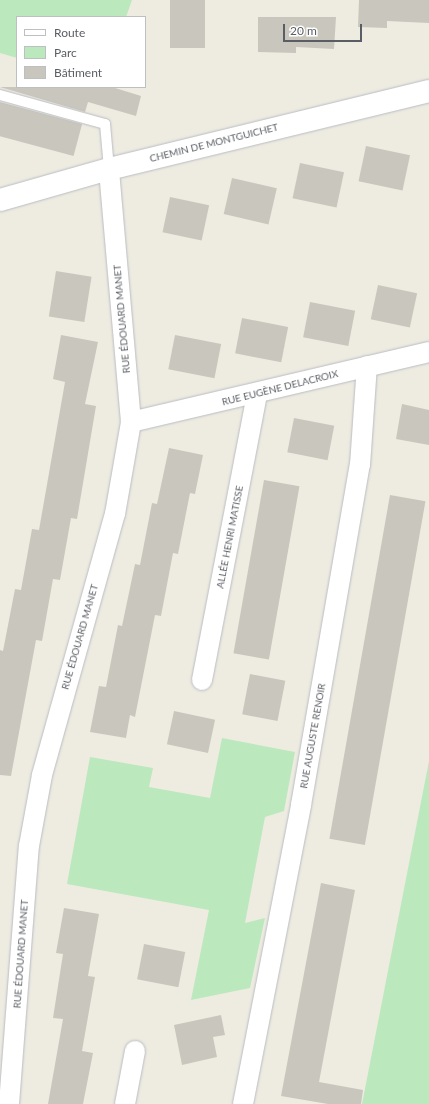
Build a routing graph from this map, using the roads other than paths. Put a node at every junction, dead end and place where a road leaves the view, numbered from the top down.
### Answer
1 (429, 91) edge
2 (0, 95) edge
3 (109, 169) junction
4 (0, 200) edge
5 (429, 352) edge
6 (367, 366) junction
7 (257, 395) junction
8 (131, 422) junction
9 (202, 680) dead end
10 (135, 1052) dead end
11 (9, 1104) edge
12 (125, 1104) edge
13 (243, 1104) edge

1 - 3 street, CHEMIN DE MONTGUICHET
2 - 3 lane
3 - 4 street, CHEMIN DE MONTGUICHET
3 - 8 street, RUE ÉDOUARD MANET
5 - 6 street, RUE EUGÈNE DELACROIX
6 - 7 street, RUE EUGÈNE DELACROIX
6 - 13 street, RUE AUGUSTE RENOIR
7 - 8 street, RUE EUGÈNE DELACROIX
7 - 9 street, ALLÉE HENRI MATISSE
8 - 11 street, RUE ÉDOUARD MANET
10 - 12 street

